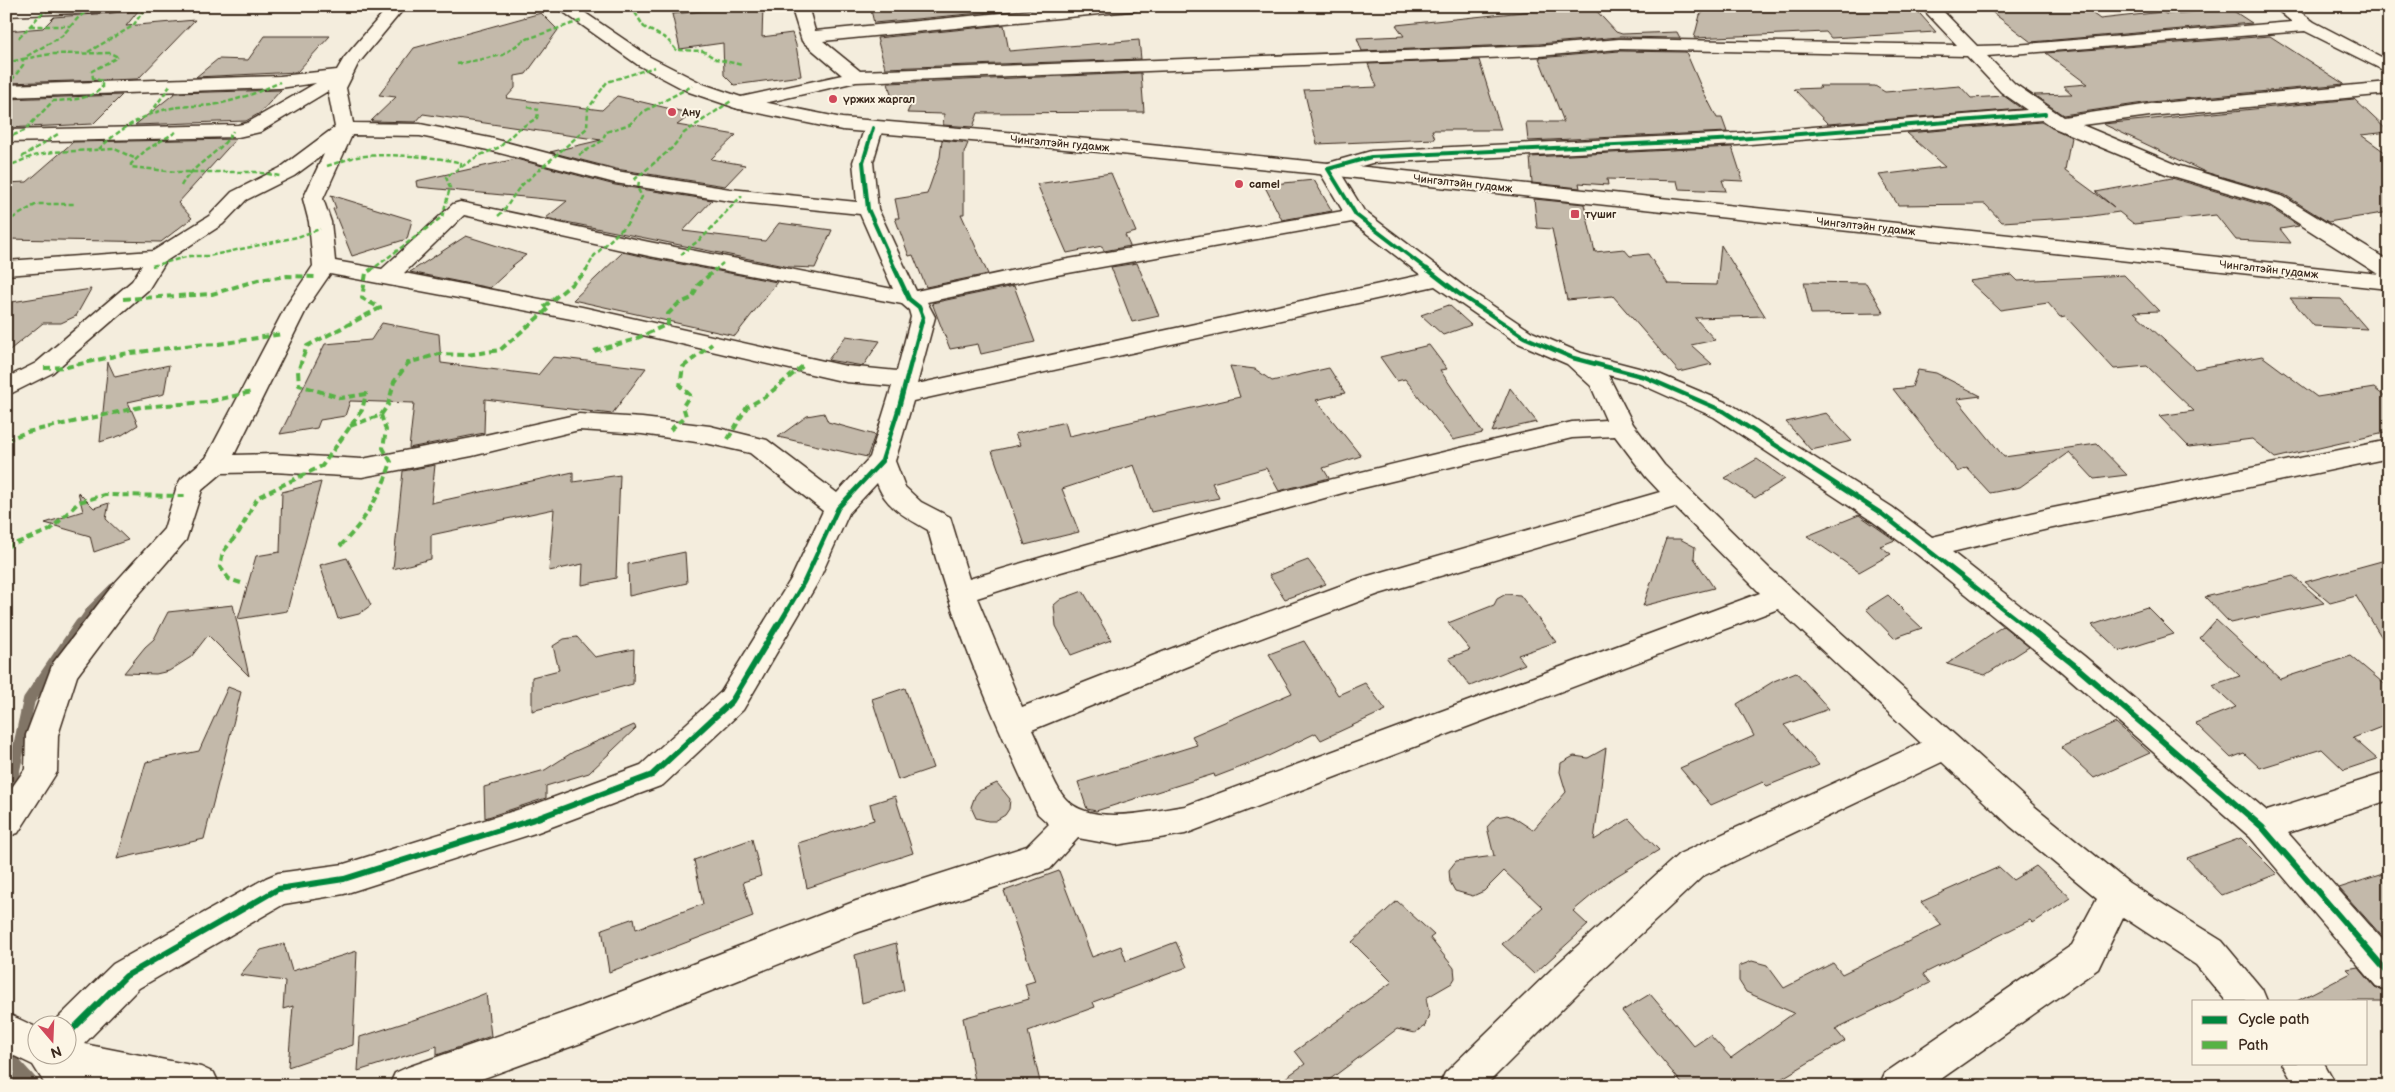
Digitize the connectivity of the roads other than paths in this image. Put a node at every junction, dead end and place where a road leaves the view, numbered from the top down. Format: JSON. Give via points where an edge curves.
{"nodes":[{"id":1,"x":126,"y":6,"type":"edge"},
{"id":2,"x":398,"y":6,"type":"edge"},
{"id":3,"x":564,"y":6,"type":"edge"},
{"id":4,"x":799,"y":6,"type":"edge"},
{"id":5,"x":1130,"y":6,"type":"edge"},
{"id":6,"x":1928,"y":6,"type":"edge"},
{"id":7,"x":2281,"y":6,"type":"edge"},
{"id":8,"x":6,"y":11,"type":"edge"},
{"id":9,"x":2308,"y":26,"type":"junction"},
{"id":10,"x":808,"y":37,"type":"junction"},
{"id":11,"x":1970,"y":51,"type":"junction"},
{"id":12,"x":2389,"y":68,"type":"edge"},
{"id":13,"x":344,"y":74,"type":"junction"},
{"id":14,"x":856,"y":77,"type":"junction"},
{"id":15,"x":2389,"y":88,"type":"edge"},
{"id":16,"x":6,"y":91,"type":"edge"},
{"id":17,"x":739,"y":103,"type":"junction"},
{"id":18,"x":2052,"y":119,"type":"junction"},
{"id":19,"x":873,"y":128,"type":"junction"},
{"id":20,"x":345,"y":129,"type":"junction"},
{"id":21,"x":6,"y":136,"type":"edge"},
{"id":22,"x":1328,"y":169,"type":"junction"},
{"id":23,"x":868,"y":209,"type":"junction"},
{"id":24,"x":1356,"y":215,"type":"junction"},
{"id":25,"x":158,"y":257,"type":"junction"},
{"id":26,"x":324,"y":266,"type":"junction"},
{"id":27,"x":6,"y":268,"type":"edge"},
{"id":28,"x":2389,"y":271,"type":"edge"},
{"id":29,"x":387,"y":276,"type":"junction"},
{"id":30,"x":1440,"y":278,"type":"junction"},
{"id":31,"x":2389,"y":282,"type":"edge"},
{"id":32,"x":909,"y":299,"type":"junction"},
{"id":33,"x":1573,"y":358,"type":"junction"},
{"id":34,"x":6,"y":388,"type":"edge"},
{"id":35,"x":905,"y":388,"type":"junction"},
{"id":36,"x":1622,"y":428,"type":"junction"},
{"id":37,"x":2389,"y":449,"type":"edge"},
{"id":38,"x":882,"y":461,"type":"junction"},
{"id":39,"x":216,"y":464,"type":"junction"},
{"id":40,"x":1680,"y":496,"type":"junction"},
{"id":41,"x":838,"y":508,"type":"junction"},
{"id":42,"x":1928,"y":548,"type":"junction"},
{"id":43,"x":960,"y":592,"type":"junction"},
{"id":44,"x":1782,"y":596,"type":"junction"},
{"id":45,"x":1014,"y":724,"type":"junction"},
{"id":46,"x":1945,"y":746,"type":"junction"},
{"id":47,"x":2389,"y":786,"type":"edge"},
{"id":48,"x":6,"y":823,"type":"edge"},
{"id":49,"x":1071,"y":823,"type":"junction"},
{"id":50,"x":2262,"y":828,"type":"junction"},
{"id":51,"x":2117,"y":894,"type":"junction"},
{"id":52,"x":2389,"y":974,"type":"edge"},
{"id":53,"x":2248,"y":1000,"type":"edge"},
{"id":54,"x":78,"y":1024,"type":"edge"},
{"id":55,"x":6,"y":1031,"type":"edge"},
{"id":56,"x":28,"y":1043,"type":"edge"},
{"id":57,"x":78,"y":1061,"type":"edge"},
{"id":58,"x":53,"y":1064,"type":"edge"},
{"id":59,"x":2302,"y":1064,"type":"edge"},
{"id":60,"x":69,"y":1086,"type":"edge"},
{"id":61,"x":201,"y":1086,"type":"edge"},
{"id":62,"x":408,"y":1086,"type":"edge"},
{"id":63,"x":1458,"y":1086,"type":"edge"},
{"id":64,"x":1898,"y":1086,"type":"edge"},
{"id":65,"x":2318,"y":1086,"type":"edge"}],
"edges":[{"from":1,"to":8,"type":"street"},
{"from":2,"to":13,"type":"street","via":[[350,62]]},
{"from":3,"to":17,"type":"street","name":"Чингэлтэйн гудамж","via":[[608,39],[654,67],[696,88]]},
{"from":4,"to":10,"type":"street"},
{"from":5,"to":10,"type":"street"},
{"from":6,"to":11,"type":"street"},
{"from":7,"to":9,"type":"street"},
{"from":9,"to":11,"type":"street"},
{"from":9,"to":12,"type":"street"},
{"from":10,"to":14,"type":"street"},
{"from":11,"to":14,"type":"street","via":[[1619,44],[1539,51]]},
{"from":11,"to":18,"type":"street","via":[[2008,88]]},
{"from":13,"to":16,"type":"street","via":[[280,82]]},
{"from":13,"to":20,"type":"street","via":[[337,88]]},
{"from":13,"to":21,"type":"street","via":[[253,128],[238,131]]},
{"from":14,"to":17,"type":"street"},
{"from":15,"to":18,"type":"street"},
{"from":17,"to":19,"type":"street","name":"Чингэлтэйн гудамж","via":[[805,118]]},
{"from":18,"to":22,"type":"street","via":[[1371,157]]},
{"from":18,"to":28,"type":"street","via":[[2173,170],[2277,201]]},
{"from":19,"to":22,"type":"street","name":"Чингэлтэйн гудамж"},
{"from":19,"to":23,"type":"street","via":[[864,162]]},
{"from":20,"to":23,"type":"street","via":[[420,130],[490,144],[615,177],[730,195]]},
{"from":20,"to":25,"type":"street","via":[[287,172],[239,196],[216,220]]},
{"from":20,"to":26,"type":"street","via":[[313,199],[320,222]]},
{"from":22,"to":24,"type":"street"},
{"from":22,"to":31,"type":"street","name":"Чингэлтэйн гудамж"},
{"from":23,"to":32,"type":"street"},
{"from":24,"to":30,"type":"street"},
{"from":24,"to":32,"type":"street","via":[[1057,268]]},
{"from":25,"to":27,"type":"street"},
{"from":25,"to":34,"type":"street","via":[[140,286],[44,368]]},
{"from":26,"to":29,"type":"street"},
{"from":26,"to":39,"type":"street","via":[[297,306]]},
{"from":29,"to":32,"type":"street","via":[[460,208],[649,249]]},
{"from":29,"to":35,"type":"street","via":[[582,314]]},
{"from":30,"to":33,"type":"street","via":[[1524,337]]},
{"from":30,"to":35,"type":"street"},
{"from":32,"to":35,"type":"street","via":[[919,307],[924,317]]},
{"from":33,"to":36,"type":"street","via":[[1601,382]]},
{"from":33,"to":42,"type":"street","via":[[1645,377],[1723,411]]},
{"from":35,"to":38,"type":"street"},
{"from":36,"to":40,"type":"street","via":[[1655,471]]},
{"from":36,"to":43,"type":"street","via":[[1572,430],[1346,483]]},
{"from":37,"to":42,"type":"street","via":[[2048,519]]},
{"from":38,"to":41,"type":"street"},
{"from":38,"to":43,"type":"street","via":[[893,492],[912,509],[940,524]]},
{"from":39,"to":41,"type":"street","via":[[273,463],[362,468],[579,422],[642,426],[710,435],[758,446]]},
{"from":39,"to":48,"type":"street","via":[[190,486],[176,533],[123,593],[64,671],[42,735],[41,772]]},
{"from":40,"to":44,"type":"street"},
{"from":40,"to":45,"type":"street","via":[[1371,586],[1211,645]]},
{"from":41,"to":54,"type":"street","via":[[804,582],[732,701],[652,774],[538,818],[344,879],[278,889],[126,976]]},
{"from":42,"to":50,"type":"street","via":[[2073,664]]},
{"from":43,"to":45,"type":"street"},
{"from":44,"to":46,"type":"street"},
{"from":44,"to":49,"type":"street","via":[[1185,820],[1116,830]]},
{"from":45,"to":49,"type":"street","via":[[1050,804]]},
{"from":46,"to":51,"type":"street","via":[[2022,816]]},
{"from":46,"to":63,"type":"street","via":[[1691,866],[1568,978]]},
{"from":47,"to":50,"type":"street"},
{"from":49,"to":62,"type":"street","via":[[1038,858],[856,917],[581,1025]]},
{"from":50,"to":52,"type":"street"},
{"from":51,"to":53,"type":"street","via":[[2209,953]]},
{"from":51,"to":64,"type":"street","via":[[2085,957]]},
{"from":55,"to":56,"type":"street"},
{"from":57,"to":61,"type":"street"},
{"from":58,"to":60,"type":"street"},
{"from":59,"to":65,"type":"street"}]}
